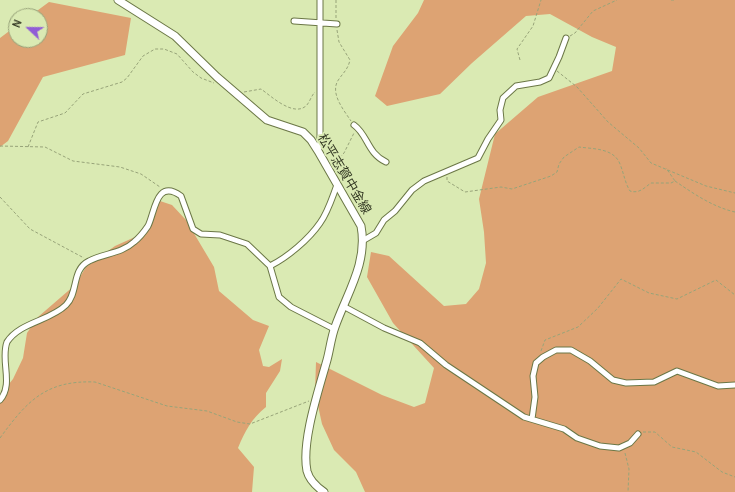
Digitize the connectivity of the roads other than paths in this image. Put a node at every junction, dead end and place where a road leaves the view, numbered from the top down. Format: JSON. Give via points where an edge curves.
{"nodes":[{"id":1,"x":118,"y":0,"type":"edge"},
{"id":2,"x":320,"y":0,"type":"edge"},
{"id":3,"x":294,"y":21,"type":"dead end"},
{"id":4,"x":319,"y":23,"type":"junction"},
{"id":5,"x":337,"y":24,"type":"road end"},
{"id":6,"x":566,"y":38,"type":"road end"},
{"id":7,"x":354,"y":125,"type":"road end"},
{"id":8,"x":318,"y":151,"type":"junction"},
{"id":9,"x":386,"y":162,"type":"dead end"},
{"id":10,"x":337,"y":186,"type":"junction"},
{"id":11,"x":364,"y":240,"type":"junction"},
{"id":12,"x":270,"y":266,"type":"junction"},
{"id":13,"x":343,"y":306,"type":"junction"},
{"id":14,"x":334,"y":329,"type":"junction"},
{"id":15,"x":2,"y":350,"type":"edge"},
{"id":16,"x":735,"y":385,"type":"edge"},
{"id":17,"x":0,"y":400,"type":"edge"},
{"id":18,"x":532,"y":419,"type":"junction"},
{"id":19,"x":638,"y":434,"type":"road end"},
{"id":20,"x":324,"y":492,"type":"edge"}],
"edges":[{"from":1,"to":8,"type":"main road","name":"松平志賀中金線","via":[[175,36],[267,120],[303,132]]},
{"from":2,"to":4,"type":"street"},
{"from":3,"to":4,"type":"street"},
{"from":4,"to":5,"type":"street"},
{"from":4,"to":8,"type":"street"},
{"from":6,"to":11,"type":"street","via":[[549,78],[516,86],[503,98],[501,120],[478,158],[424,181],[384,220],[376,233]]},
{"from":7,"to":9,"type":"street","via":[[360,129],[370,149]]},
{"from":8,"to":10,"type":"main road","name":"松平志賀中金線"},
{"from":10,"to":11,"type":"main road","name":"松平志賀中金線","via":[[361,226]]},
{"from":10,"to":12,"type":"street","via":[[321,222],[285,257]]},
{"from":11,"to":13,"type":"main road","name":"松平志賀中金線","via":[[362,256]]},
{"from":12,"to":14,"type":"street","via":[[279,297],[291,307]]},
{"from":12,"to":15,"type":"street","via":[[247,244],[220,235],[201,234],[193,229],[181,196],[171,190],[166,191],[155,203],[148,226],[131,245],[89,261],[76,276],[72,296],[67,305],[20,331],[8,340]]},
{"from":13,"to":14,"type":"main road","name":"松平志賀中金線"},
{"from":13,"to":18,"type":"street","via":[[384,328],[420,343],[446,365],[524,417]]},
{"from":14,"to":20,"type":"main road","name":"松平志賀中金線","via":[[306,459],[308,473]]},
{"from":15,"to":17,"type":"street","via":[[5,387],[4,396]]},
{"from":16,"to":18,"type":"street","via":[[718,386],[677,371],[654,382],[626,383],[613,380],[571,350],[556,350],[543,356],[536,363],[533,376],[535,397]]},
{"from":18,"to":19,"type":"street","via":[[564,429],[577,438],[600,446],[619,448]]}]}
